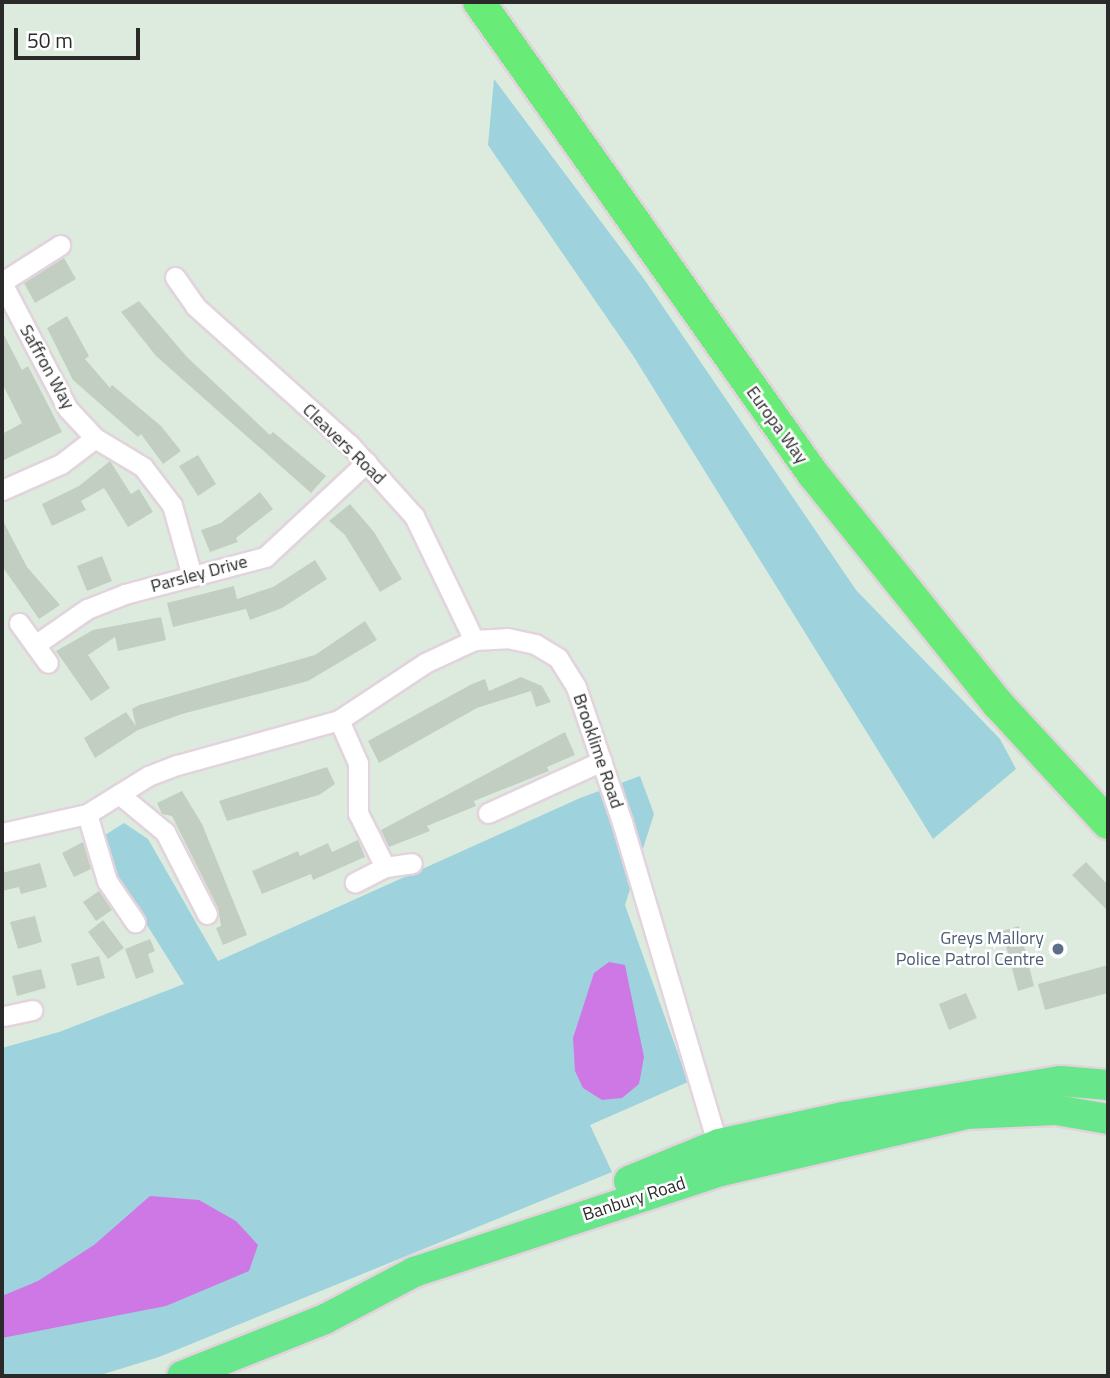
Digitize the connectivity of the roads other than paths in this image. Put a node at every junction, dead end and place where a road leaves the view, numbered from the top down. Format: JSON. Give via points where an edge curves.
{"nodes":[{"id":1,"x":479,"y":2,"type":"edge"},
{"id":2,"x":60,"y":245,"type":"dead end"},
{"id":3,"x":175,"y":277,"type":"dead end"},
{"id":4,"x":2,"y":282,"type":"edge"},
{"id":5,"x":94,"y":438,"type":"junction"},
{"id":6,"x":367,"y":462,"type":"junction"},
{"id":7,"x":2,"y":490,"type":"edge"},
{"id":8,"x":192,"y":576,"type":"junction"},
{"id":9,"x":19,"y":623,"type":"dead end"},
{"id":10,"x":474,"y":640,"type":"junction"},
{"id":11,"x":35,"y":645,"type":"junction"},
{"id":12,"x":48,"y":663,"type":"dead end"},
{"id":13,"x":339,"y":720,"type":"junction"},
{"id":14,"x":602,"y":761,"type":"junction"},
{"id":15,"x":119,"y":794,"type":"junction"},
{"id":16,"x":488,"y":813,"type":"dead end"},
{"id":17,"x":87,"y":814,"type":"junction"},
{"id":18,"x":1108,"y":823,"type":"edge"},
{"id":19,"x":2,"y":833,"type":"edge"},
{"id":20,"x":412,"y":863,"type":"dead end"},
{"id":21,"x":385,"y":867,"type":"junction"},
{"id":22,"x":355,"y":881,"type":"dead end"},
{"id":23,"x":207,"y":914,"type":"dead end"},
{"id":24,"x":135,"y":922,"type":"dead end"},
{"id":25,"x":32,"y":1010,"type":"dead end"},
{"id":26,"x":3,"y":1013,"type":"edge"},
{"id":27,"x":1108,"y":1085,"type":"edge"},
{"id":28,"x":1108,"y":1119,"type":"edge"},
{"id":29,"x":721,"y":1157,"type":"junction"},
{"id":30,"x":182,"y":1376,"type":"edge"}],
"edges":[{"from":1,"to":18,"type":"highway","name":"Europa Way","via":[[813,474],[998,704]]},
{"from":2,"to":4,"type":"street","name":"Saffron Way"},
{"from":3,"to":6,"type":"street","name":"Cleavers Road","via":[[205,316]]},
{"from":4,"to":5,"type":"street","name":"Saffron Way","via":[[68,409]]},
{"from":5,"to":7,"type":"street","via":[[61,464]]},
{"from":5,"to":8,"type":"street","name":"Saffron Way","via":[[143,467],[172,505]]},
{"from":6,"to":8,"type":"street","name":"Parsley Drive","via":[[265,557]]},
{"from":6,"to":10,"type":"street","name":"Cleavers Road","via":[[414,516]]},
{"from":8,"to":11,"type":"street","name":"Parsley Drive","via":[[87,609]]},
{"from":9,"to":11,"type":"street"},
{"from":10,"to":13,"type":"street","name":"Brooklime Road","via":[[425,663]]},
{"from":10,"to":14,"type":"street","name":"Brooklime Road","via":[[507,638],[535,644],[558,658],[576,687]]},
{"from":11,"to":12,"type":"street"},
{"from":13,"to":15,"type":"street","name":"Brooklime Road","via":[[177,765]]},
{"from":13,"to":21,"type":"street","via":[[358,763],[358,813]]},
{"from":14,"to":16,"type":"street"},
{"from":14,"to":29,"type":"street","name":"Brooklime Road"},
{"from":15,"to":17,"type":"street","name":"Brooklime Road"},
{"from":15,"to":23,"type":"street","via":[[165,832]]},
{"from":17,"to":19,"type":"street","name":"Brooklime Road","via":[[58,814]]},
{"from":17,"to":24,"type":"street","via":[[107,881]]},
{"from":20,"to":21,"type":"street"},
{"from":21,"to":22,"type":"street"},
{"from":25,"to":26,"type":"street"},
{"from":27,"to":29,"type":"main road","via":[[1061,1081],[964,1096]]},
{"from":28,"to":29,"type":"main road","name":"Banbury Road","via":[[1056,1110],[966,1114]]},
{"from":29,"to":30,"type":"main road","name":"Banbury Road","via":[[414,1272],[325,1319]]}]}
